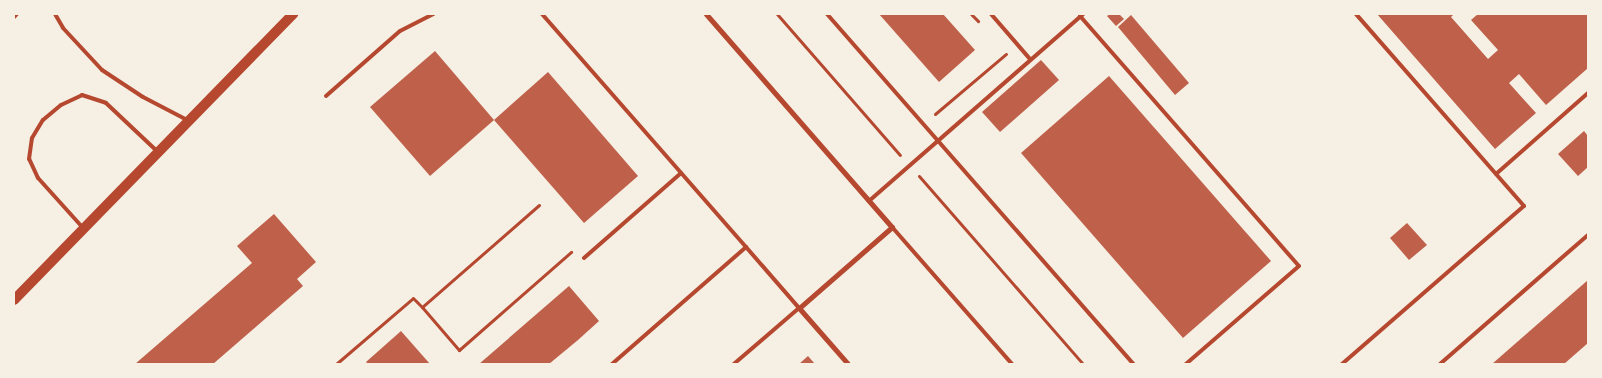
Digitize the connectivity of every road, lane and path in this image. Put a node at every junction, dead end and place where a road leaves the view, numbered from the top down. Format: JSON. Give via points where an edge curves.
{"nodes":[{"id":1,"x":17,"y":14,"type":"edge"},
{"id":2,"x":55,"y":14,"type":"edge"},
{"id":3,"x":293,"y":14,"type":"edge"},
{"id":4,"x":434,"y":14,"type":"edge"},
{"id":5,"x":542,"y":14,"type":"edge"},
{"id":6,"x":706,"y":14,"type":"edge"},
{"id":7,"x":777,"y":14,"type":"edge"},
{"id":8,"x":827,"y":14,"type":"edge"},
{"id":9,"x":971,"y":14,"type":"edge"},
{"id":10,"x":991,"y":14,"type":"edge"},
{"id":11,"x":1356,"y":14,"type":"edge"},
{"id":12,"x":1082,"y":15,"type":"edge"},
{"id":13,"x":14,"y":17,"type":"edge"},
{"id":14,"x":983,"y":27,"type":"dead end"},
{"id":15,"x":1001,"y":48,"type":"dead end"},
{"id":16,"x":1030,"y":59,"type":"junction"},
{"id":17,"x":1588,"y":93,"type":"edge"},
{"id":18,"x":326,"y":96,"type":"dead end"},
{"id":19,"x":931,"y":108,"type":"dead end"},
{"id":20,"x":191,"y":122,"type":"junction"},
{"id":21,"x":938,"y":140,"type":"junction"},
{"id":22,"x":160,"y":154,"type":"junction"},
{"id":23,"x":910,"y":165,"type":"junction"},
{"id":24,"x":681,"y":173,"type":"junction"},
{"id":25,"x":1496,"y":174,"type":"junction"},
{"id":26,"x":869,"y":200,"type":"junction"},
{"id":27,"x":538,"y":205,"type":"dead end"},
{"id":28,"x":892,"y":227,"type":"junction"},
{"id":29,"x":85,"y":230,"type":"junction"},
{"id":30,"x":1588,"y":235,"type":"edge"},
{"id":31,"x":575,"y":248,"type":"dead end"},
{"id":32,"x":746,"y":248,"type":"junction"},
{"id":33,"x":584,"y":258,"type":"dead end"},
{"id":34,"x":14,"y":300,"type":"edge"},
{"id":35,"x":422,"y":307,"type":"junction"},
{"id":36,"x":799,"y":308,"type":"junction"},
{"id":37,"x":336,"y":364,"type":"edge"},
{"id":38,"x":612,"y":364,"type":"edge"},
{"id":39,"x":734,"y":364,"type":"edge"},
{"id":40,"x":848,"y":364,"type":"edge"},
{"id":41,"x":1012,"y":364,"type":"edge"},
{"id":42,"x":1083,"y":364,"type":"edge"},
{"id":43,"x":1133,"y":364,"type":"edge"},
{"id":44,"x":1186,"y":364,"type":"edge"},
{"id":45,"x":1342,"y":364,"type":"edge"},
{"id":46,"x":1440,"y":364,"type":"edge"}],
"edges":[{"from":1,"to":13,"type":"lane"},
{"from":2,"to":20,"type":"lane","via":[[63,28],[102,70],[143,97]]},
{"from":3,"to":20,"type":"main road"},
{"from":4,"to":18,"type":"lane","via":[[400,32]]},
{"from":5,"to":24,"type":"lane"},
{"from":6,"to":26,"type":"street"},
{"from":7,"to":23,"type":"path"},
{"from":8,"to":21,"type":"lane"},
{"from":9,"to":14,"type":"path"},
{"from":10,"to":16,"type":"lane"},
{"from":11,"to":25,"type":"lane"},
{"from":12,"to":16,"type":"lane"},
{"from":12,"to":44,"type":"lane","via":[[1299,266]]},
{"from":15,"to":19,"type":"path","via":[[1007,54],[937,116]]},
{"from":16,"to":21,"type":"lane"},
{"from":17,"to":25,"type":"lane"},
{"from":20,"to":22,"type":"main road"},
{"from":21,"to":23,"type":"lane"},
{"from":21,"to":43,"type":"lane"},
{"from":22,"to":29,"type":"main road"},
{"from":22,"to":29,"type":"lane","via":[[106,103],[82,95],[61,105],[43,120],[32,138],[29,159],[38,178]]},
{"from":23,"to":26,"type":"lane"},
{"from":23,"to":42,"type":"path"},
{"from":24,"to":32,"type":"lane"},
{"from":24,"to":33,"type":"lane"},
{"from":25,"to":45,"type":"lane","via":[[1524,206]]},
{"from":26,"to":28,"type":"street"},
{"from":27,"to":35,"type":"path"},
{"from":28,"to":36,"type":"street"},
{"from":28,"to":41,"type":"lane"},
{"from":29,"to":34,"type":"main road"},
{"from":30,"to":46,"type":"lane"},
{"from":31,"to":35,"type":"path","via":[[459,350]]},
{"from":32,"to":36,"type":"lane"},
{"from":32,"to":38,"type":"lane"},
{"from":35,"to":37,"type":"path","via":[[413,298]]},
{"from":36,"to":39,"type":"lane"},
{"from":36,"to":40,"type":"street"}]}
